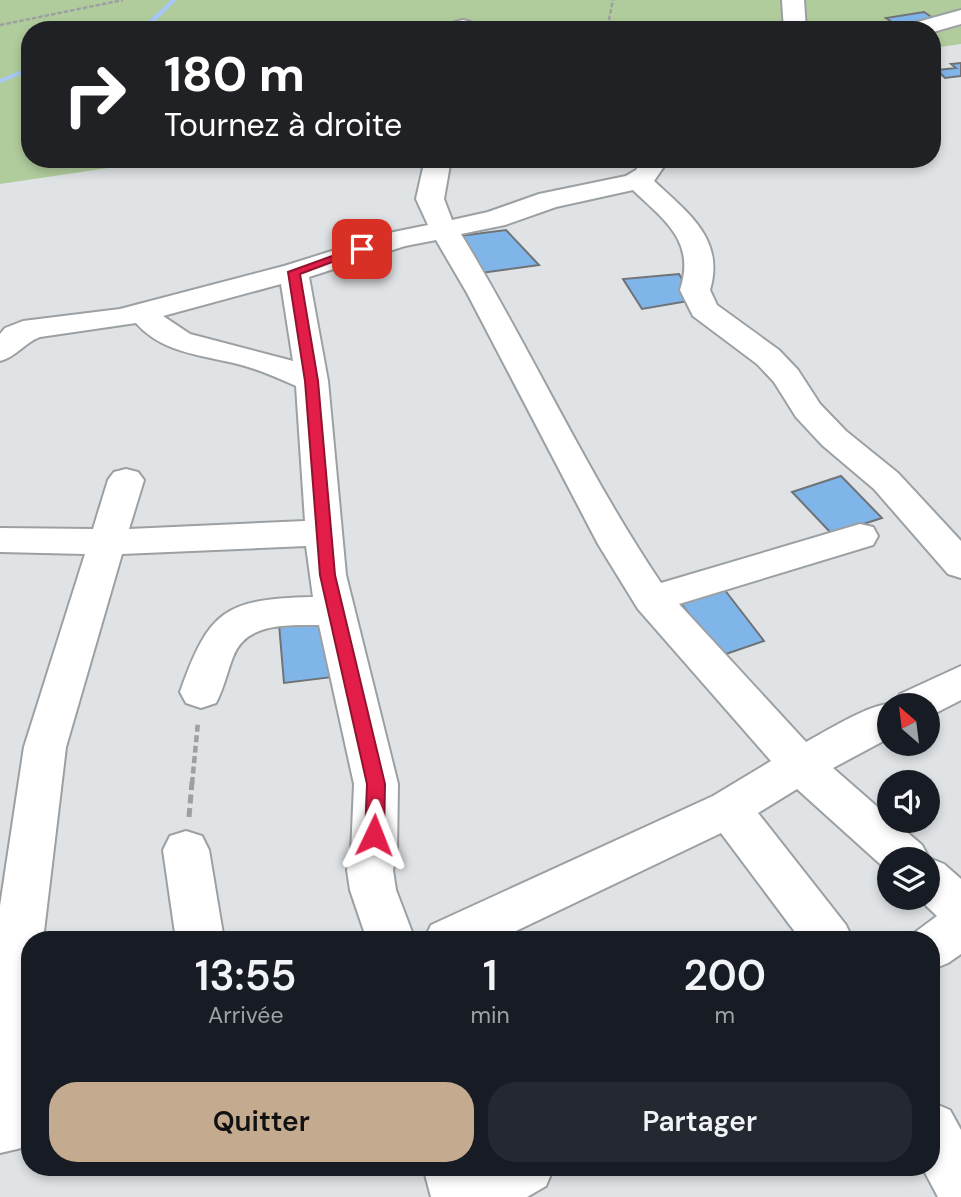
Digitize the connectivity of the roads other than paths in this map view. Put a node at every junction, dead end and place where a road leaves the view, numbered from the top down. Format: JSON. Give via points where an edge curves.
{"nodes":[{"id":1,"x":793,"y":0,"type":"edge"},
{"id":2,"x":961,"y":17,"type":"edge"},
{"id":3,"x":795,"y":21,"type":"edge"},
{"id":4,"x":941,"y":23,"type":"edge"},
{"id":5,"x":436,"y":168,"type":"edge"},
{"id":6,"x":642,"y":168,"type":"edge"},
{"id":7,"x":653,"y":168,"type":"edge"},
{"id":8,"x":446,"y":229,"type":"junction"},
{"id":9,"x":294,"y":272,"type":"junction"},
{"id":10,"x":141,"y":311,"type":"junction"},
{"id":11,"x":0,"y":352,"type":"edge"},
{"id":12,"x":312,"y":381,"type":"junction"},
{"id":13,"x":127,"y":480,"type":"dead end"},
{"id":14,"x":324,"y":533,"type":"junction"},
{"id":15,"x":860,"y":536,"type":"dead end"},
{"id":16,"x":0,"y":540,"type":"edge"},
{"id":17,"x":107,"y":542,"type":"junction"},
{"id":18,"x":961,"y":565,"type":"edge"},
{"id":19,"x":652,"y":599,"type":"junction"},
{"id":20,"x":334,"y":610,"type":"junction"},
{"id":21,"x":961,"y":681,"type":"edge"},
{"id":22,"x":201,"y":692,"type":"road end"},
{"id":23,"x":938,"y":693,"type":"edge"},
{"id":24,"x":877,"y":725,"type":"edge"},
{"id":25,"x":800,"y":765,"type":"junction"},
{"id":26,"x":729,"y":809,"type":"junction"},
{"id":27,"x":892,"y":847,"type":"edge"},
{"id":28,"x":186,"y":850,"type":"road end"},
{"id":29,"x":940,"y":889,"type":"edge"},
{"id":30,"x":961,"y":908,"type":"edge"},
{"id":31,"x":961,"y":926,"type":"edge"},
{"id":32,"x":199,"y":931,"type":"edge"},
{"id":33,"x":388,"y":931,"type":"edge"},
{"id":34,"x":467,"y":931,"type":"edge"},
{"id":35,"x":822,"y":931,"type":"edge"},
{"id":36,"x":940,"y":941,"type":"edge"},
{"id":37,"x":0,"y":1083,"type":"edge"},
{"id":38,"x":21,"y":1122,"type":"edge"},
{"id":39,"x":0,"y":1127,"type":"edge"},
{"id":40,"x":940,"y":1146,"type":"edge"},
{"id":41,"x":453,"y":1176,"type":"edge"},
{"id":42,"x":510,"y":1176,"type":"edge"},
{"id":43,"x":961,"y":1185,"type":"edge"},
{"id":44,"x":459,"y":1197,"type":"edge"},
{"id":45,"x":470,"y":1197,"type":"edge"}],
"edges":[{"from":1,"to":3,"type":"street"},
{"from":2,"to":4,"type":"street"},
{"from":5,"to":8,"type":"street","via":[[430,200]]},
{"from":6,"to":8,"type":"street","via":[[495,219]]},
{"from":7,"to":18,"type":"street","via":[[701,257],[695,290],[704,310],[768,357],[808,410],[886,481]]},
{"from":8,"to":9,"type":"street","via":[[362,249]]},
{"from":8,"to":19,"type":"street","via":[[616,544]]},
{"from":9,"to":10,"type":"street"},
{"from":9,"to":12,"type":"street"},
{"from":10,"to":11,"type":"street","via":[[121,318],[34,328],[16,335]]},
{"from":10,"to":12,"type":"street","via":[[153,327],[170,338],[253,358]]},
{"from":12,"to":14,"type":"street"},
{"from":13,"to":17,"type":"street"},
{"from":14,"to":17,"type":"street"},
{"from":14,"to":20,"type":"street"},
{"from":15,"to":19,"type":"street"},
{"from":16,"to":17,"type":"street"},
{"from":17,"to":37,"type":"street","via":[[46,747]]},
{"from":19,"to":25,"type":"street"},
{"from":20,"to":22,"type":"street","via":[[258,616],[234,624],[221,639]]},
{"from":20,"to":33,"type":"street","via":[[376,784],[370,870]]},
{"from":21,"to":23,"type":"street"},
{"from":24,"to":25,"type":"street"},
{"from":25,"to":26,"type":"street"},
{"from":25,"to":27,"type":"street"},
{"from":26,"to":34,"type":"street"},
{"from":26,"to":35,"type":"street"},
{"from":28,"to":32,"type":"street"},
{"from":29,"to":30,"type":"street"},
{"from":31,"to":36,"type":"street"},
{"from":38,"to":39,"type":"street"},
{"from":40,"to":43,"type":"street"},
{"from":41,"to":44,"type":"street"},
{"from":42,"to":45,"type":"street"}]}
